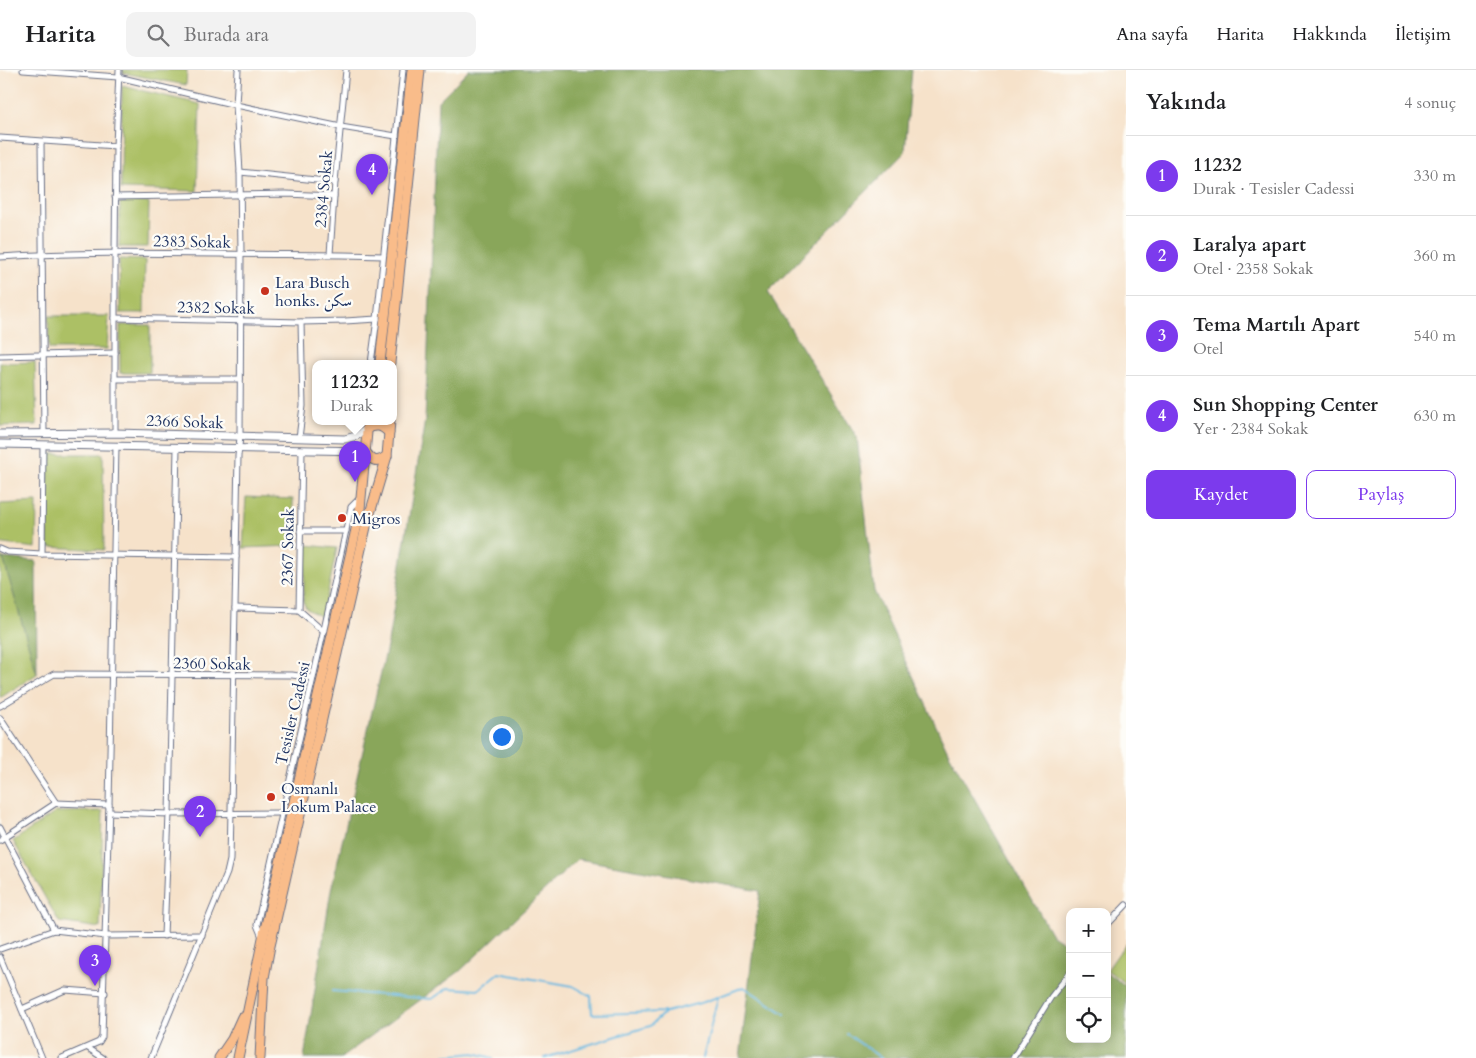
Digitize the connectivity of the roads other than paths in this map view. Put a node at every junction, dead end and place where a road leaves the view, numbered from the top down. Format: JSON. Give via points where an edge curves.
{"nodes":[{"id":1,"x":23,"y":70,"type":"edge"},
{"id":2,"x":119,"y":70,"type":"edge"},
{"id":3,"x":238,"y":70,"type":"edge"},
{"id":4,"x":346,"y":70,"type":"edge"},
{"id":5,"x":403,"y":70,"type":"edge"},
{"id":6,"x":412,"y":70,"type":"edge"},
{"id":7,"x":420,"y":70,"type":"edge"},
{"id":8,"x":118,"y":77,"type":"junction"},
{"id":9,"x":236,"y":105,"type":"junction"},
{"id":10,"x":341,"y":127,"type":"junction"},
{"id":11,"x":396,"y":136,"type":"junction"},
{"id":12,"x":0,"y":138,"type":"edge"},
{"id":13,"x":41,"y":142,"type":"junction"},
{"id":14,"x":116,"y":146,"type":"junction"},
{"id":15,"x":240,"y":172,"type":"junction"},
{"id":16,"x":335,"y":182,"type":"junction"},
{"id":17,"x":240,"y":194,"type":"junction"},
{"id":18,"x":334,"y":196,"type":"junction"},
{"id":19,"x":115,"y":197,"type":"junction"},
{"id":20,"x":115,"y":253,"type":"junction"},
{"id":21,"x":42,"y":254,"type":"junction"},
{"id":22,"x":241,"y":254,"type":"junction"},
{"id":23,"x":330,"y":254,"type":"junction"},
{"id":24,"x":383,"y":256,"type":"junction"},
{"id":25,"x":0,"y":257,"type":"edge"},
{"id":26,"x":115,"y":318,"type":"junction"},
{"id":27,"x":377,"y":319,"type":"junction"},
{"id":28,"x":241,"y":320,"type":"junction"},
{"id":29,"x":301,"y":322,"type":"junction"},
{"id":30,"x":115,"y":353,"type":"junction"},
{"id":31,"x":43,"y":355,"type":"junction"},
{"id":32,"x":0,"y":356,"type":"edge"},
{"id":33,"x":371,"y":360,"type":"edge"},
{"id":34,"x":380,"y":360,"type":"edge"},
{"id":35,"x":390,"y":360,"type":"edge"},
{"id":36,"x":115,"y":379,"type":"junction"},
{"id":37,"x":240,"y":379,"type":"junction"},
{"id":38,"x":368,"y":425,"type":"edge"},
{"id":39,"x":390,"y":425,"type":"edge"},
{"id":40,"x":44,"y":433,"type":"junction"},
{"id":41,"x":115,"y":433,"type":"junction"},
{"id":42,"x":389,"y":433,"type":"junction"},
{"id":43,"x":0,"y":434,"type":"edge"},
{"id":44,"x":240,"y":437,"type":"junction"},
{"id":45,"x":299,"y":438,"type":"junction"},
{"id":46,"x":0,"y":444,"type":"edge"},
{"id":47,"x":43,"y":445,"type":"junction"},
{"id":48,"x":116,"y":446,"type":"junction"},
{"id":49,"x":177,"y":448,"type":"junction"},
{"id":50,"x":238,"y":448,"type":"junction"},
{"id":51,"x":302,"y":450,"type":"junction"},
{"id":52,"x":364,"y":451,"type":"junction"},
{"id":53,"x":387,"y":456,"type":"junction"},
{"id":54,"x":362,"y":495,"type":"junction"},
{"id":55,"x":300,"y":531,"type":"junction"},
{"id":56,"x":346,"y":531,"type":"junction"},
{"id":57,"x":0,"y":549,"type":"edge"},
{"id":58,"x":42,"y":554,"type":"junction"},
{"id":59,"x":113,"y":556,"type":"junction"},
{"id":60,"x":174,"y":556,"type":"junction"},
{"id":61,"x":236,"y":557,"type":"junction"},
{"id":62,"x":235,"y":608,"type":"junction"},
{"id":63,"x":298,"y":610,"type":"junction"},
{"id":64,"x":324,"y":632,"type":"junction"},
{"id":65,"x":111,"y":673,"type":"junction"},
{"id":66,"x":172,"y":675,"type":"junction"},
{"id":67,"x":233,"y":676,"type":"junction"},
{"id":68,"x":313,"y":678,"type":"junction"},
{"id":69,"x":0,"y":706,"type":"edge"},
{"id":70,"x":0,"y":718,"type":"edge"},
{"id":71,"x":56,"y":803,"type":"junction"},
{"id":72,"x":109,"y":805,"type":"junction"},
{"id":73,"x":109,"y":812,"type":"junction"},
{"id":74,"x":282,"y":813,"type":"junction"},
{"id":75,"x":169,"y":814,"type":"junction"},
{"id":76,"x":230,"y":814,"type":"junction"},
{"id":77,"x":0,"y":827,"type":"edge"},
{"id":78,"x":6,"y":836,"type":"junction"},
{"id":79,"x":0,"y":840,"type":"edge"},
{"id":80,"x":1126,"y":906,"type":"edge"},
{"id":81,"x":1111,"y":921,"type":"edge"},
{"id":82,"x":54,"y":930,"type":"junction"},
{"id":83,"x":202,"y":935,"type":"junction"},
{"id":84,"x":106,"y":936,"type":"junction"},
{"id":85,"x":164,"y":936,"type":"junction"},
{"id":86,"x":263,"y":938,"type":"junction"},
{"id":87,"x":0,"y":950,"type":"edge"},
{"id":88,"x":0,"y":958,"type":"edge"},
{"id":89,"x":1066,"y":977,"type":"edge"},
{"id":90,"x":254,"y":979,"type":"junction"},
{"id":91,"x":105,"y":993,"type":"junction"},
{"id":92,"x":22,"y":1009,"type":"junction"},
{"id":93,"x":88,"y":1048,"type":"junction"},
{"id":94,"x":42,"y":1058,"type":"edge"},
{"id":95,"x":62,"y":1058,"type":"edge"},
{"id":96,"x":103,"y":1058,"type":"edge"},
{"id":97,"x":151,"y":1058,"type":"edge"},
{"id":98,"x":219,"y":1058,"type":"edge"},
{"id":99,"x":238,"y":1058,"type":"edge"},
{"id":100,"x":260,"y":1058,"type":"edge"},
{"id":101,"x":1013,"y":1058,"type":"edge"}],
"edges":[{"from":1,"to":8,"type":"street"},
{"from":2,"to":8,"type":"street"},
{"from":3,"to":9,"type":"street"},
{"from":4,"to":10,"type":"street","name":"2384 Sokak"},
{"from":5,"to":11,"type":"street"},
{"from":6,"to":34,"type":"main road"},
{"from":7,"to":35,"type":"main road"},
{"from":8,"to":9,"type":"street"},
{"from":8,"to":14,"type":"street"},
{"from":9,"to":10,"type":"street"},
{"from":9,"to":15,"type":"street"},
{"from":10,"to":11,"type":"street"},
{"from":10,"to":16,"type":"street","name":"2384 Sokak"},
{"from":11,"to":24,"type":"street"},
{"from":12,"to":13,"type":"street"},
{"from":13,"to":14,"type":"street"},
{"from":13,"to":21,"type":"street"},
{"from":14,"to":19,"type":"street"},
{"from":15,"to":16,"type":"street"},
{"from":15,"to":17,"type":"street"},
{"from":16,"to":18,"type":"street","name":"2384 Sokak"},
{"from":17,"to":18,"type":"street"},
{"from":17,"to":19,"type":"street"},
{"from":17,"to":22,"type":"street"},
{"from":18,"to":23,"type":"street","name":"2384 Sokak"},
{"from":19,"to":20,"type":"street"},
{"from":20,"to":21,"type":"street","name":"2383 Sokak"},
{"from":20,"to":22,"type":"street","name":"2383 Sokak"},
{"from":20,"to":26,"type":"street"},
{"from":21,"to":25,"type":"street","name":"2383 Sokak"},
{"from":21,"to":31,"type":"street"},
{"from":22,"to":23,"type":"street","name":"2383 Sokak"},
{"from":22,"to":28,"type":"street"},
{"from":23,"to":24,"type":"street","name":"2383 Sokak"},
{"from":24,"to":27,"type":"street"},
{"from":26,"to":28,"type":"street","name":"2382 Sokak"},
{"from":26,"to":30,"type":"street"},
{"from":27,"to":29,"type":"street","name":"2382 Sokak"},
{"from":27,"to":33,"type":"street"},
{"from":28,"to":29,"type":"street","name":"2382 Sokak"},
{"from":28,"to":37,"type":"street"},
{"from":29,"to":45,"type":"street","via":[[303,406]]},
{"from":30,"to":31,"type":"street"},
{"from":30,"to":36,"type":"street"},
{"from":31,"to":32,"type":"street"},
{"from":31,"to":40,"type":"street"},
{"from":36,"to":37,"type":"street"},
{"from":36,"to":41,"type":"street"},
{"from":37,"to":44,"type":"street"},
{"from":38,"to":42,"type":"main road","via":[[378,425]]},
{"from":38,"to":45,"type":"street","name":"2366 Sokak","via":[[356,436],[345,439]]},
{"from":38,"to":52,"type":"main road"},
{"from":39,"to":42,"type":"main road"},
{"from":40,"to":41,"type":"street","name":"2366 Sokak"},
{"from":40,"to":43,"type":"street","name":"2366 Sokak"},
{"from":41,"to":44,"type":"street","name":"2366 Sokak"},
{"from":42,"to":53,"type":"main road"},
{"from":44,"to":45,"type":"street","name":"2366 Sokak"},
{"from":44,"to":50,"type":"street"},
{"from":46,"to":47,"type":"street","name":"2366 Sokak"},
{"from":47,"to":48,"type":"street","name":"2366 Sokak"},
{"from":47,"to":58,"type":"street"},
{"from":48,"to":49,"type":"street","name":"2366 Sokak"},
{"from":48,"to":59,"type":"street"},
{"from":49,"to":50,"type":"street","name":"2366 Sokak"},
{"from":49,"to":60,"type":"street"},
{"from":50,"to":51,"type":"street","name":"2366 Sokak"},
{"from":50,"to":61,"type":"street"},
{"from":51,"to":52,"type":"street","name":"2366 Sokak"},
{"from":51,"to":55,"type":"street","name":"2367 Sokak"},
{"from":52,"to":53,"type":"main road","via":[[377,461]]},
{"from":52,"to":54,"type":"main road"},
{"from":53,"to":100,"type":"main road","via":[[366,527],[270,946],[264,978]]},
{"from":54,"to":56,"type":"street","name":"Tesisler Cadessi","via":[[352,507]]},
{"from":54,"to":86,"type":"main road"},
{"from":55,"to":56,"type":"street"},
{"from":55,"to":63,"type":"street","name":"2367 Sokak"},
{"from":56,"to":64,"type":"street","name":"Tesisler Cadessi"},
{"from":57,"to":58,"type":"street"},
{"from":58,"to":59,"type":"street"},
{"from":59,"to":60,"type":"street"},
{"from":59,"to":65,"type":"street"},
{"from":60,"to":61,"type":"street"},
{"from":60,"to":66,"type":"street"},
{"from":61,"to":62,"type":"street"},
{"from":62,"to":63,"type":"street"},
{"from":62,"to":67,"type":"street"},
{"from":63,"to":64,"type":"street","name":"2367 Sokak"},
{"from":64,"to":68,"type":"street","name":"Tesisler Cadessi"},
{"from":65,"to":66,"type":"street","name":"2360 Sokak"},
{"from":65,"to":69,"type":"street","name":"2360 Sokak","via":[[54,674]]},
{"from":65,"to":72,"type":"street"},
{"from":66,"to":67,"type":"street","name":"2360 Sokak"},
{"from":66,"to":75,"type":"street"},
{"from":67,"to":68,"type":"street","name":"2360 Sokak"},
{"from":67,"to":76,"type":"street"},
{"from":68,"to":74,"type":"street","name":"Tesisler Cadessi"},
{"from":70,"to":71,"type":"street"},
{"from":71,"to":72,"type":"street"},
{"from":71,"to":78,"type":"street"},
{"from":72,"to":73,"type":"street"},
{"from":73,"to":75,"type":"street"},
{"from":73,"to":84,"type":"street"},
{"from":74,"to":76,"type":"street"},
{"from":74,"to":86,"type":"street","name":"Tesisler Cadessi","via":[[257,925]]},
{"from":75,"to":76,"type":"street"},
{"from":75,"to":85,"type":"street"},
{"from":76,"to":83,"type":"street","via":[[227,873]]},
{"from":77,"to":78,"type":"street"},
{"from":78,"to":79,"type":"street"},
{"from":78,"to":82,"type":"street"},
{"from":80,"to":81,"type":"street"},
{"from":82,"to":84,"type":"street"},
{"from":82,"to":87,"type":"street"},
{"from":83,"to":85,"type":"street"},
{"from":83,"to":97,"type":"street"},
{"from":84,"to":85,"type":"street"},
{"from":84,"to":91,"type":"street"},
{"from":86,"to":90,"type":"main road"},
{"from":88,"to":92,"type":"street"},
{"from":89,"to":101,"type":"street"},
{"from":90,"to":98,"type":"main road","via":[[239,1025]]},
{"from":90,"to":99,"type":"main road"},
{"from":91,"to":92,"type":"street","via":[[65,990]]},
{"from":91,"to":93,"type":"street","via":[[102,1037]]},
{"from":92,"to":94,"type":"street"},
{"from":93,"to":95,"type":"street"},
{"from":93,"to":96,"type":"street"}]}
